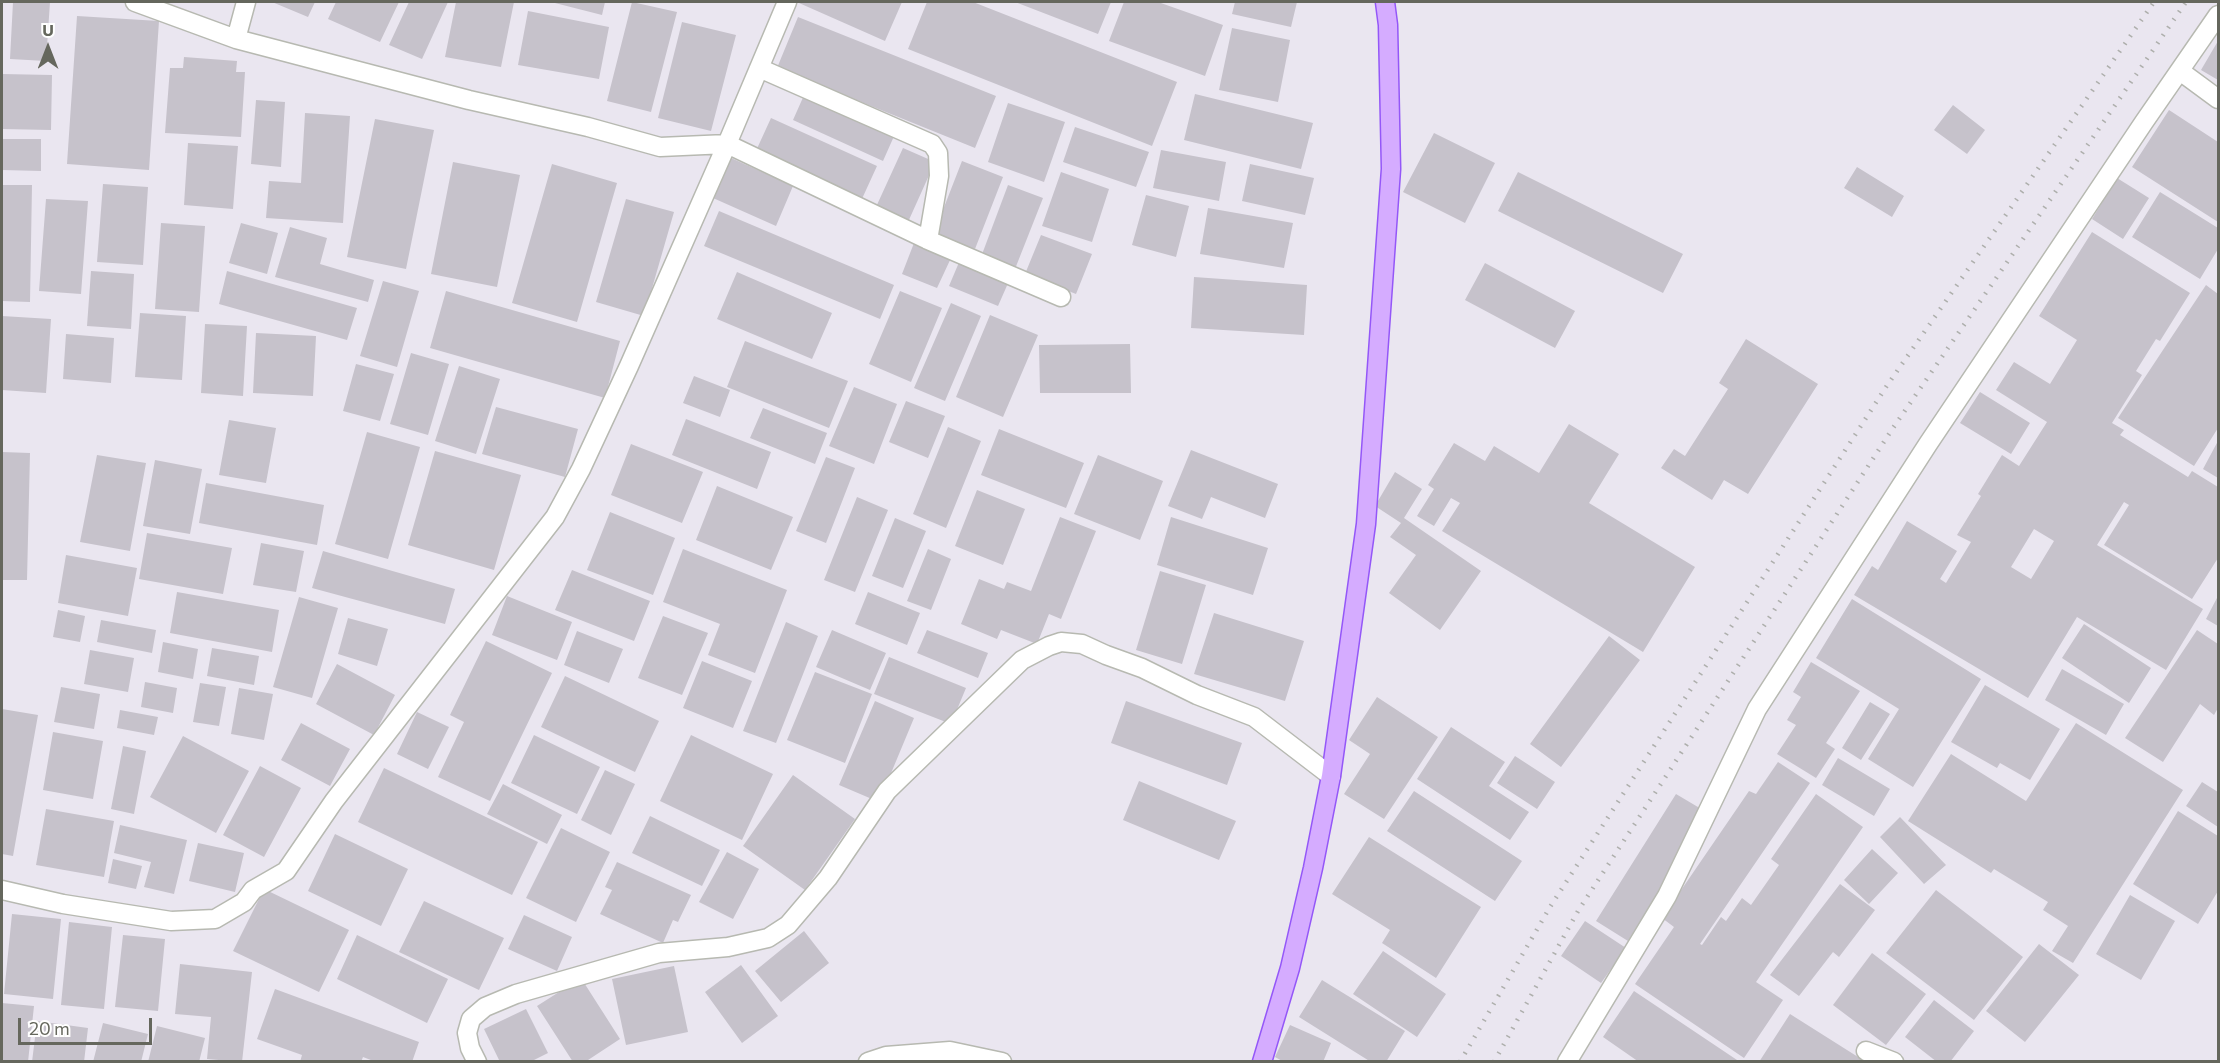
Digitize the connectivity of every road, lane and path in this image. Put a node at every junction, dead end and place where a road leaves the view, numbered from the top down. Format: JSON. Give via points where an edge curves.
{"nodes":[{"id":1,"x":135,"y":2,"type":"edge"},
{"id":2,"x":246,"y":2,"type":"edge"},
{"id":3,"x":787,"y":2,"type":"edge"},
{"id":4,"x":1385,"y":2,"type":"edge"},
{"id":5,"x":2218,"y":15,"type":"edge"},
{"id":6,"x":236,"y":39,"type":"junction"},
{"id":7,"x":759,"y":68,"type":"junction"},
{"id":8,"x":2180,"y":71,"type":"junction"},
{"id":9,"x":2218,"y":99,"type":"edge"},
{"id":10,"x":727,"y":144,"type":"junction"},
{"id":11,"x":928,"y":240,"type":"junction"},
{"id":12,"x":1061,"y":297,"type":"dead end"},
{"id":13,"x":1331,"y":776,"type":"junction"},
{"id":14,"x":2,"y":890,"type":"edge"},
{"id":15,"x":1866,"y":1051,"type":"dead end"},
{"id":16,"x":477,"y":1062,"type":"edge"},
{"id":17,"x":868,"y":1062,"type":"edge"},
{"id":18,"x":1002,"y":1062,"type":"edge"},
{"id":19,"x":1262,"y":1062,"type":"edge"},
{"id":20,"x":1567,"y":1062,"type":"edge"},
{"id":21,"x":1894,"y":1062,"type":"edge"}],
"edges":[{"from":1,"to":6,"type":"street"},
{"from":2,"to":6,"type":"street"},
{"from":3,"to":7,"type":"street"},
{"from":4,"to":13,"type":"main road","via":[[1391,169],[1366,524]]},
{"from":5,"to":8,"type":"street"},
{"from":6,"to":10,"type":"street","via":[[660,147]]},
{"from":7,"to":10,"type":"street"},
{"from":7,"to":11,"type":"street","via":[[932,144],[938,153],[939,176]]},
{"from":8,"to":9,"type":"street"},
{"from":8,"to":20,"type":"street","via":[[1928,444],[1757,709],[1667,896]]},
{"from":10,"to":11,"type":"street"},
{"from":10,"to":14,"type":"street","via":[[628,366],[555,517],[334,801],[286,871],[215,919],[171,921]]},
{"from":11,"to":12,"type":"street"},
{"from":13,"to":16,"type":"street","via":[[1254,717],[1082,644],[1061,642],[1049,646],[1022,660],[887,791],[828,878],[788,925],[768,938],[728,947],[659,953],[484,1007],[471,1019],[467,1033]]},
{"from":13,"to":19,"type":"main road","via":[[1290,968]]},
{"from":15,"to":21,"type":"street"},
{"from":17,"to":18,"type":"street","via":[[886,1056],[950,1051]]}]}
